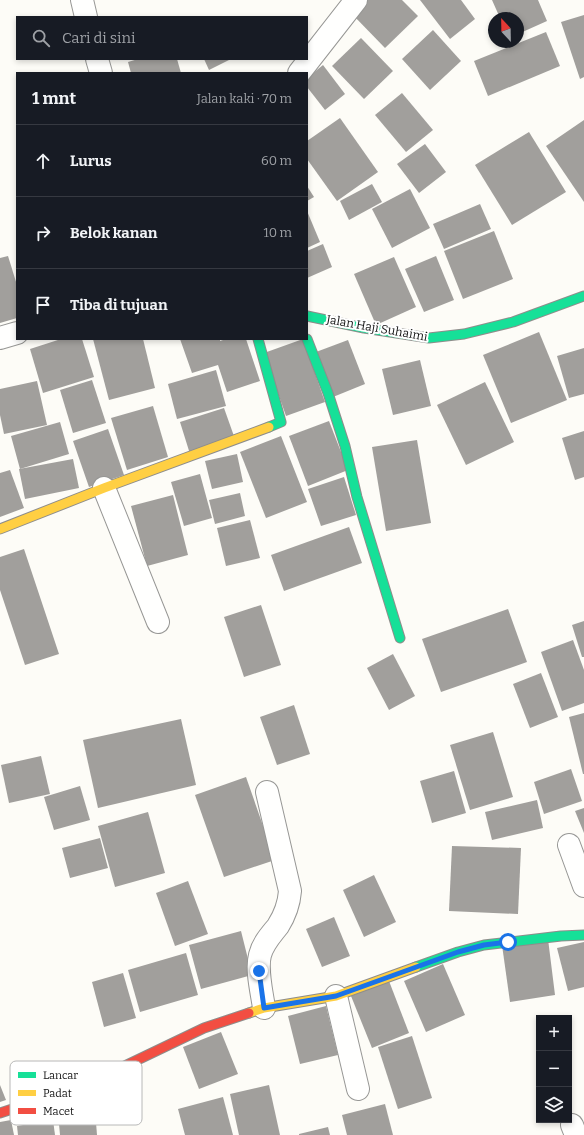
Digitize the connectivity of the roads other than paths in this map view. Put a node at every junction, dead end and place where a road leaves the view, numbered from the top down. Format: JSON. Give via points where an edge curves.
{"nodes":[{"id":1,"x":82,"y":0,"type":"edge"},
{"id":2,"x":356,"y":0,"type":"edge"},
{"id":3,"x":86,"y":16,"type":"edge"},
{"id":4,"x":97,"y":60,"type":"edge"},
{"id":5,"x":101,"y":72,"type":"edge"},
{"id":6,"x":300,"y":72,"type":"edge"},
{"id":7,"x":584,"y":296,"type":"edge"},
{"id":8,"x":308,"y":316,"type":"edge"},
{"id":9,"x":16,"y":334,"type":"edge"},
{"id":10,"x":0,"y":338,"type":"edge"},
{"id":11,"x":258,"y":340,"type":"edge"},
{"id":12,"x":308,"y":340,"type":"edge"},
{"id":13,"x":104,"y":488,"type":"junction"},
{"id":14,"x":0,"y":530,"type":"edge"},
{"id":15,"x":158,"y":622,"type":"dead end"},
{"id":16,"x":400,"y":638,"type":"dead end"},
{"id":17,"x":267,"y":792,"type":"dead end"},
{"id":18,"x":569,"y":844,"type":"dead end"},
{"id":19,"x":584,"y":886,"type":"edge"},
{"id":20,"x":584,"y":935,"type":"edge"},
{"id":21,"x":336,"y":996,"type":"junction"},
{"id":22,"x":264,"y":1008,"type":"junction"},
{"id":23,"x":135,"y":1061,"type":"edge"},
{"id":24,"x":358,"y":1089,"type":"dead end"},
{"id":25,"x":10,"y":1110,"type":"edge"},
{"id":26,"x":0,"y":1113,"type":"edge"}],
"edges":[{"from":1,"to":3,"type":"street"},
{"from":2,"to":6,"type":"street"},
{"from":4,"to":5,"type":"street"},
{"from":7,"to":8,"type":"street","name":"Jalan Haji Suhaimi","via":[[513,322],[435,338],[364,328]]},
{"from":9,"to":10,"type":"street"},
{"from":11,"to":13,"type":"street","via":[[281,422]]},
{"from":12,"to":16,"type":"street","via":[[346,446],[357,497]]},
{"from":13,"to":14,"type":"street"},
{"from":13,"to":15,"type":"street"},
{"from":17,"to":22,"type":"street","via":[[290,891],[285,915],[264,944],[259,956]]},
{"from":18,"to":19,"type":"street"},
{"from":20,"to":21,"type":"street","via":[[484,945]]},
{"from":21,"to":22,"type":"street"},
{"from":21,"to":24,"type":"street"},
{"from":22,"to":23,"type":"street","via":[[204,1028]]},
{"from":25,"to":26,"type":"street"}]}
